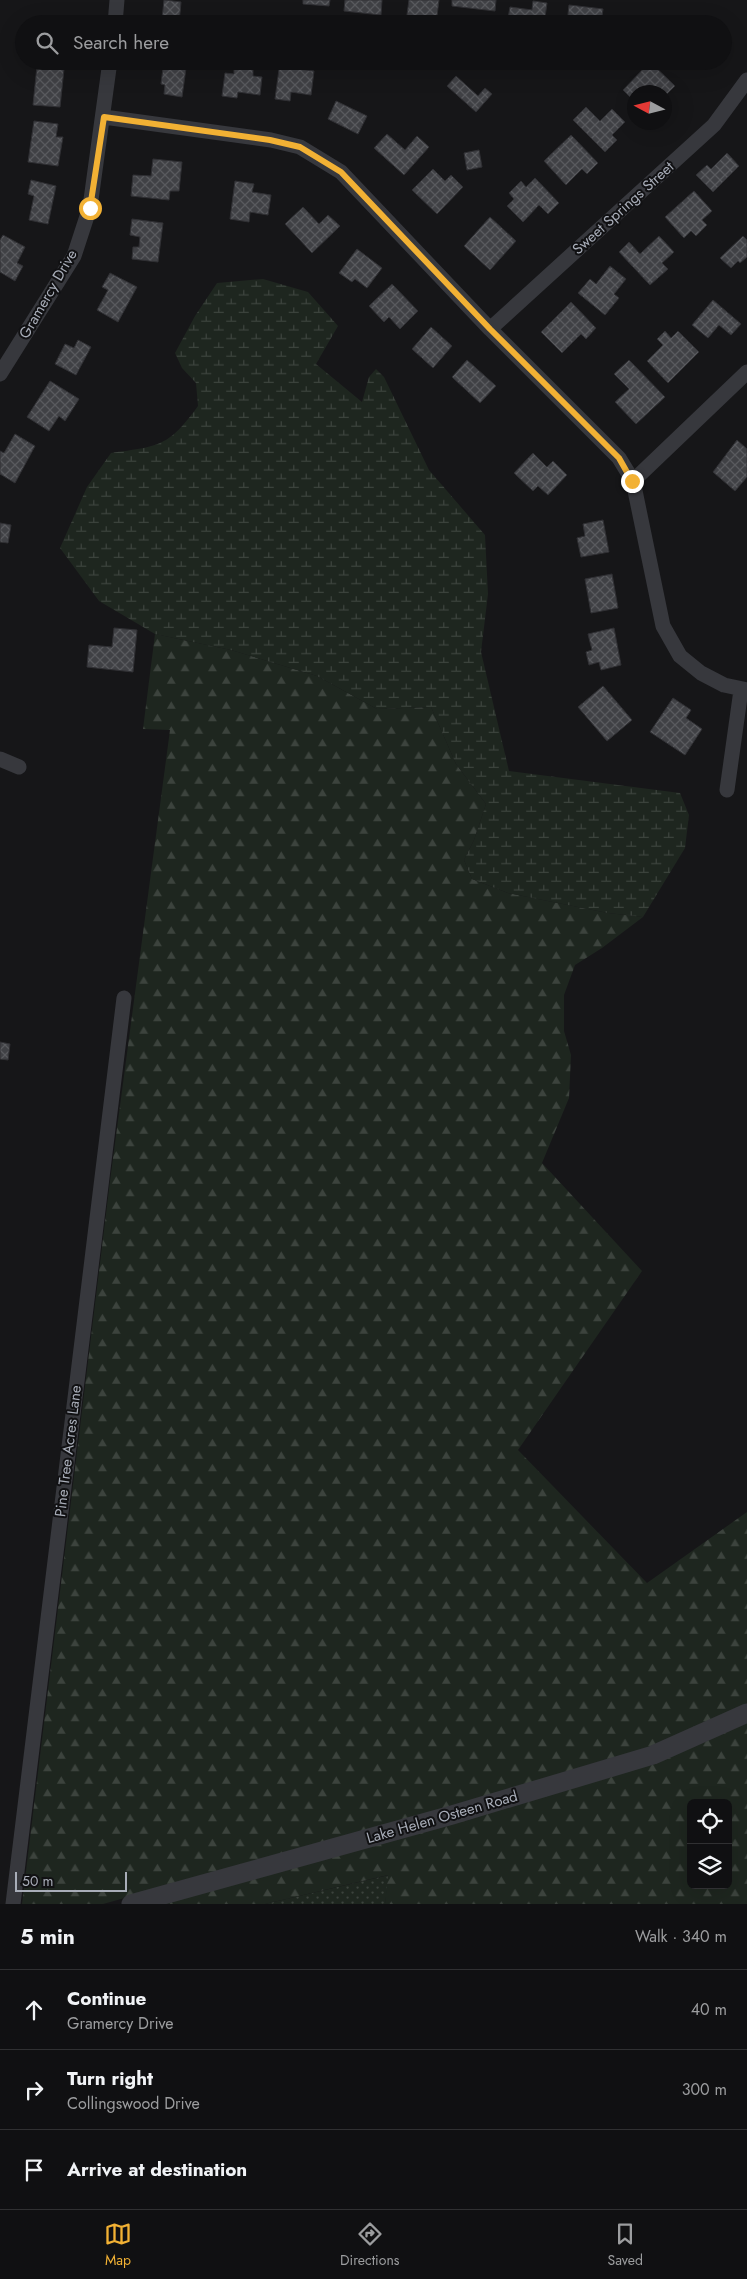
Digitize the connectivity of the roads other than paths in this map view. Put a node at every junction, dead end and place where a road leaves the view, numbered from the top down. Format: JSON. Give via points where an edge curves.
{"nodes":[{"id":1,"x":117,"y":0,"type":"edge"},
{"id":2,"x":115,"y":15,"type":"edge"},
{"id":3,"x":109,"y":70,"type":"edge"},
{"id":4,"x":747,"y":80,"type":"edge"},
{"id":5,"x":104,"y":117,"type":"junction"},
{"id":6,"x":490,"y":329,"type":"junction"},
{"id":7,"x":747,"y":372,"type":"edge"},
{"id":8,"x":0,"y":374,"type":"edge"},
{"id":9,"x":632,"y":481,"type":"junction"},
{"id":10,"x":744,"y":690,"type":"edge"},
{"id":11,"x":0,"y":760,"type":"edge"},
{"id":12,"x":19,"y":767,"type":"dead end"},
{"id":13,"x":727,"y":790,"type":"dead end"},
{"id":14,"x":124,"y":998,"type":"dead end"},
{"id":15,"x":747,"y":1713,"type":"edge"},
{"id":16,"x":13,"y":1904,"type":"edge"},
{"id":17,"x":131,"y":1904,"type":"edge"}],
"edges":[{"from":1,"to":2,"type":"street"},
{"from":3,"to":5,"type":"street","name":"Gramercy Drive"},
{"from":4,"to":6,"type":"street","name":"Sweet Springs Street","via":[[714,125]]},
{"from":5,"to":6,"type":"street","via":[[300,147],[341,172]]},
{"from":5,"to":8,"type":"street","name":"Gramercy Drive","via":[[90,208],[74,256]]},
{"from":6,"to":9,"type":"street","via":[[619,458]]},
{"from":7,"to":9,"type":"street"},
{"from":9,"to":10,"type":"street","via":[[662,626],[680,656],[701,673],[724,685]]},
{"from":10,"to":13,"type":"street"},
{"from":11,"to":12,"type":"street"},
{"from":14,"to":16,"type":"street","name":"Pine Tree Acres Lane"},
{"from":15,"to":17,"type":"street","name":"Lake Helen Osteen Road","via":[[653,1755],[452,1815]]}]}
